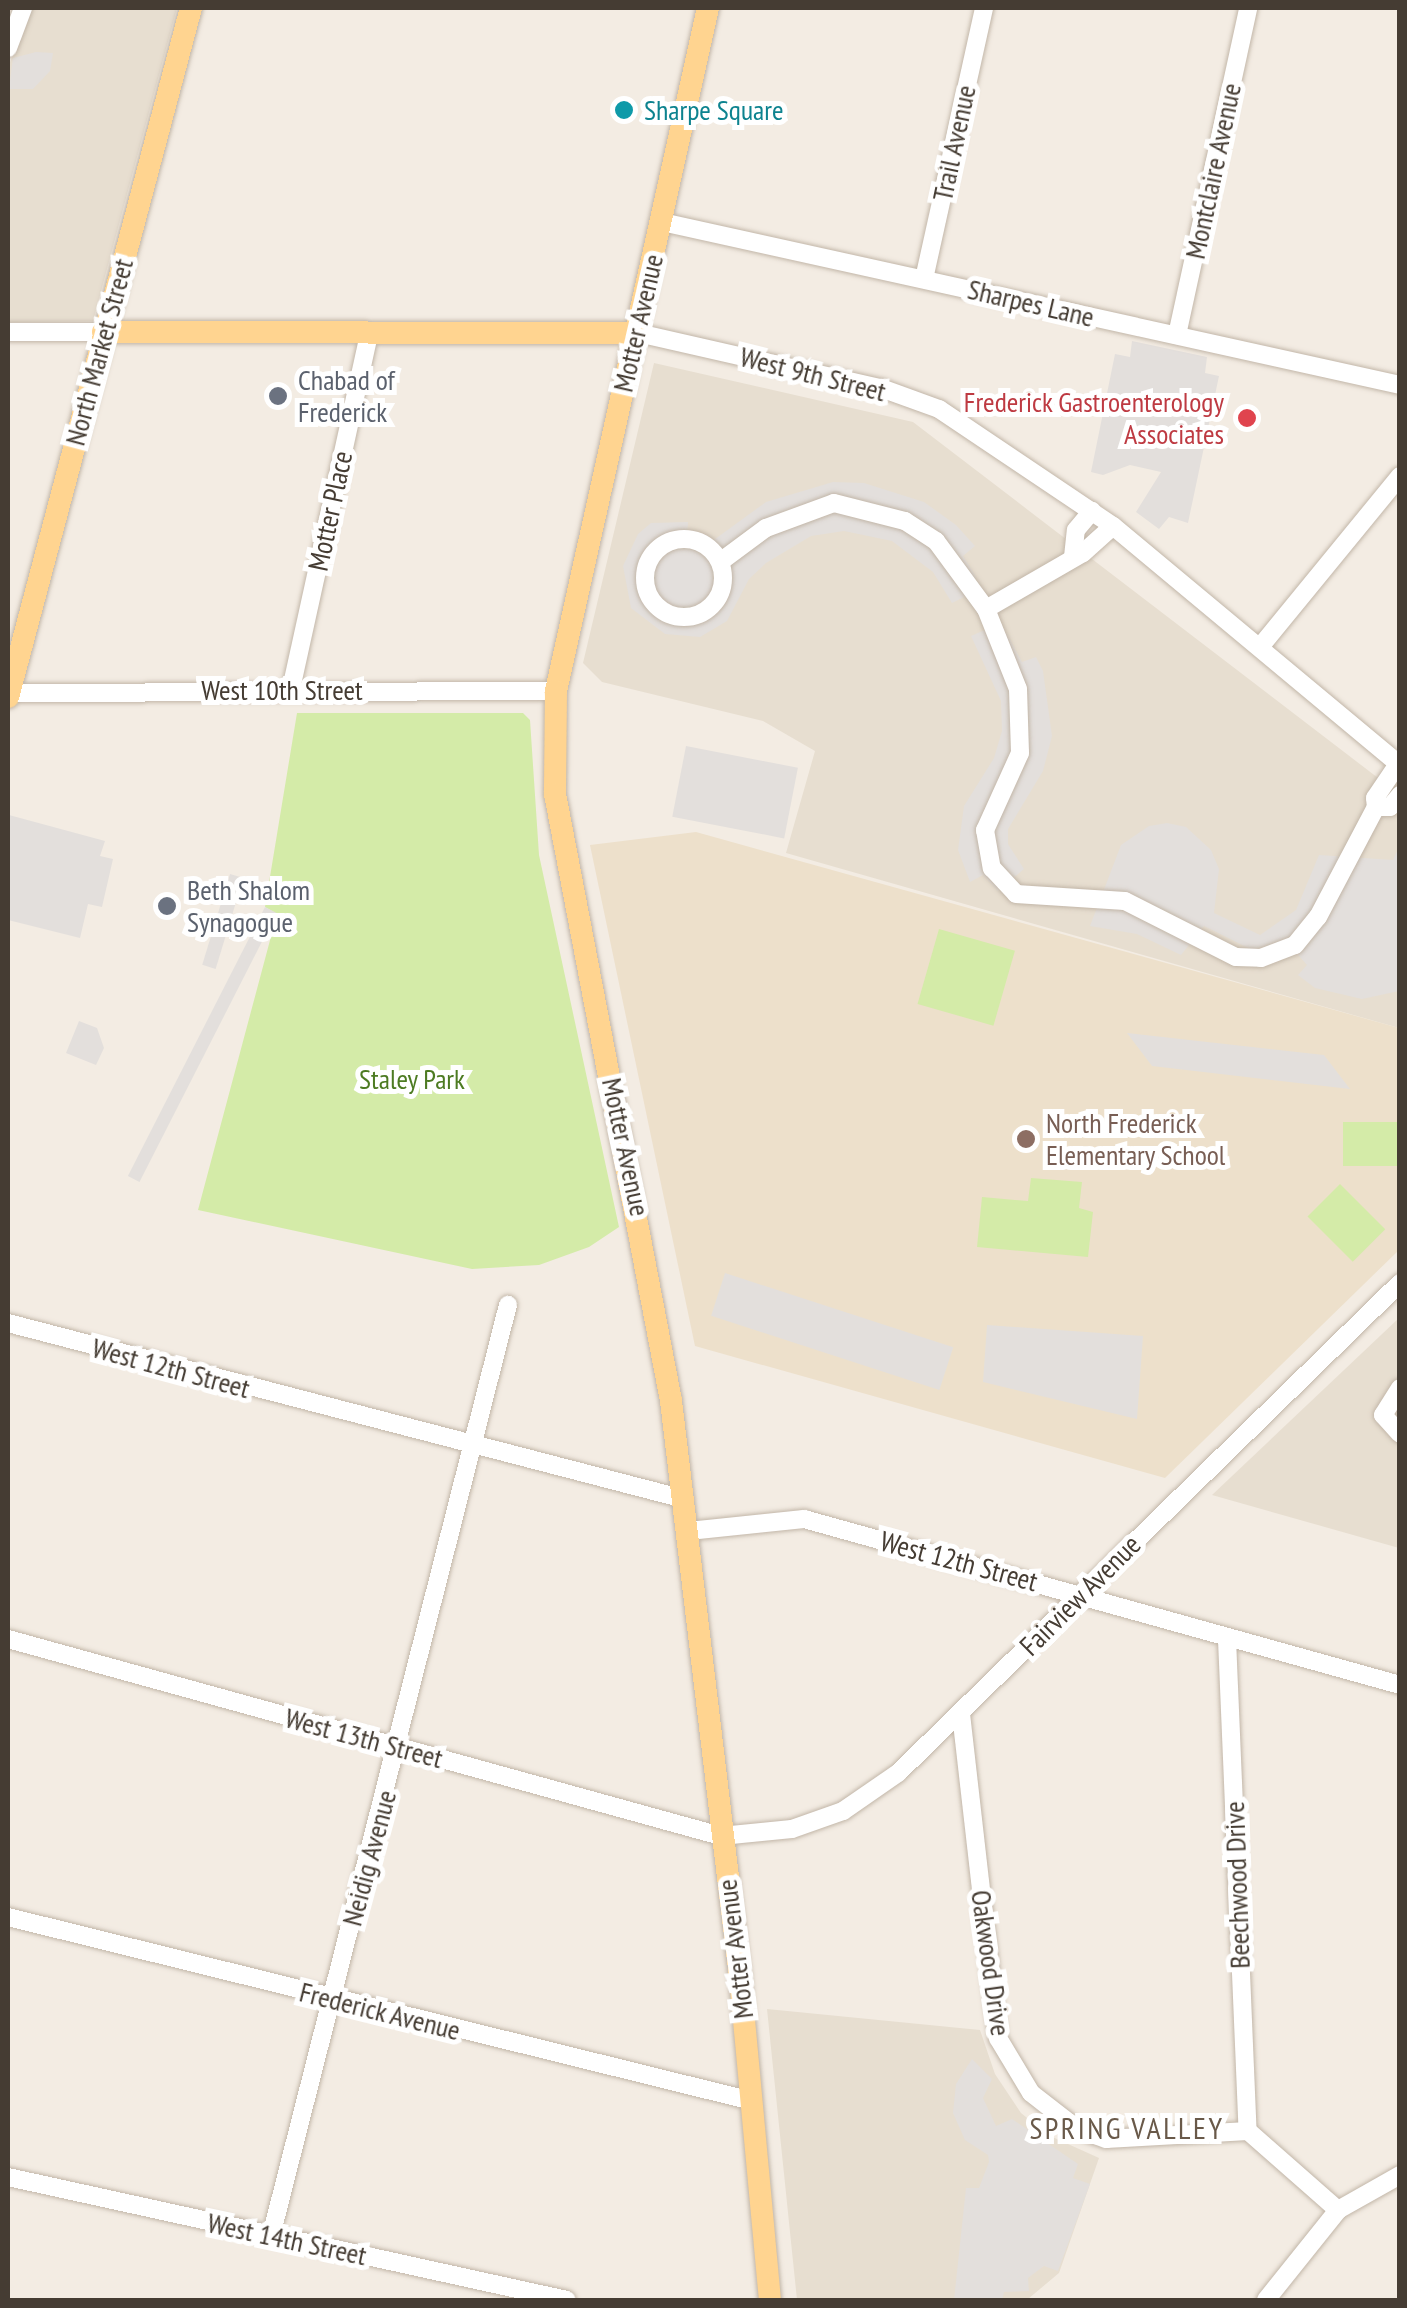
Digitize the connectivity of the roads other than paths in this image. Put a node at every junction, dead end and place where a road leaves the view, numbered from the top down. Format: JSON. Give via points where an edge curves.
{"nodes":[{"id":1,"x":23,"y":8,"type":"edge"},
{"id":2,"x":191,"y":8,"type":"edge"},
{"id":3,"x":708,"y":8,"type":"edge"},
{"id":4,"x":984,"y":8,"type":"edge"},
{"id":5,"x":1248,"y":8,"type":"edge"},
{"id":6,"x":8,"y":48,"type":"edge"},
{"id":7,"x":662,"y":222,"type":"junction"},
{"id":8,"x":924,"y":279,"type":"junction"},
{"id":9,"x":8,"y":332,"type":"edge"},
{"id":10,"x":104,"y":332,"type":"junction"},
{"id":11,"x":638,"y":332,"type":"junction"},
{"id":12,"x":369,"y":333,"type":"junction"},
{"id":13,"x":1177,"y":336,"type":"junction"},
{"id":14,"x":1400,"y":385,"type":"edge"},
{"id":15,"x":1400,"y":476,"type":"edge"},
{"id":16,"x":1092,"y":511,"type":"junction"},
{"id":17,"x":1112,"y":526,"type":"junction"},
{"id":18,"x":1073,"y":557,"type":"junction"},
{"id":19,"x":720,"y":562,"type":"junction"},
{"id":20,"x":986,"y":609,"type":"junction"},
{"id":21,"x":1260,"y":647,"type":"junction"},
{"id":22,"x":291,"y":688,"type":"junction"},
{"id":23,"x":556,"y":691,"type":"junction"},
{"id":24,"x":8,"y":695,"type":"edge"},
{"id":25,"x":1399,"y":764,"type":"edge"},
{"id":26,"x":1400,"y":796,"type":"edge"},
{"id":27,"x":1376,"y":807,"type":"junction"},
{"id":28,"x":1400,"y":1284,"type":"edge"},
{"id":29,"x":508,"y":1305,"type":"dead end"},
{"id":30,"x":8,"y":1323,"type":"edge"},
{"id":31,"x":1400,"y":1388,"type":"edge"},
{"id":32,"x":1400,"y":1434,"type":"edge"},
{"id":33,"x":468,"y":1448,"type":"junction"},
{"id":34,"x":684,"y":1500,"type":"junction"},
{"id":35,"x":688,"y":1531,"type":"junction"},
{"id":36,"x":1080,"y":1594,"type":"junction"},
{"id":37,"x":8,"y":1639,"type":"edge"},
{"id":38,"x":1227,"y":1639,"type":"junction"},
{"id":39,"x":1400,"y":1685,"type":"edge"},
{"id":40,"x":960,"y":1714,"type":"junction"},
{"id":41,"x":397,"y":1748,"type":"junction"},
{"id":42,"x":721,"y":1836,"type":"junction"},
{"id":43,"x":8,"y":1918,"type":"edge"},
{"id":44,"x":332,"y":1999,"type":"junction"},
{"id":45,"x":752,"y":2101,"type":"junction"},
{"id":46,"x":1248,"y":2131,"type":"junction"},
{"id":47,"x":1400,"y":2175,"type":"edge"},
{"id":48,"x":8,"y":2177,"type":"edge"},
{"id":49,"x":1338,"y":2210,"type":"junction"},
{"id":50,"x":271,"y":2236,"type":"junction"},
{"id":51,"x":567,"y":2300,"type":"edge"},
{"id":52,"x":770,"y":2300,"type":"edge"},
{"id":53,"x":1266,"y":2300,"type":"edge"}],
"edges":[{"from":1,"to":6,"type":"street"},
{"from":2,"to":10,"type":"main road","name":"North Market Street"},
{"from":3,"to":7,"type":"main road","name":"Motter Avenue"},
{"from":4,"to":8,"type":"street","name":"Trail Avenue"},
{"from":5,"to":13,"type":"street","name":"Montclaire Avenue"},
{"from":7,"to":8,"type":"street","name":"Sharpes Lane"},
{"from":7,"to":11,"type":"main road","name":"Motter Avenue"},
{"from":8,"to":13,"type":"street","name":"Sharpes Lane"},
{"from":9,"to":10,"type":"street"},
{"from":10,"to":12,"type":"main road","name":"West 9th Street"},
{"from":10,"to":24,"type":"main road","name":"North Market Street"},
{"from":11,"to":12,"type":"main road","name":"West 9th Street"},
{"from":11,"to":16,"type":"street","name":"West 9th Street","via":[[882,388],[939,409]]},
{"from":11,"to":23,"type":"main road","name":"Motter Avenue"},
{"from":12,"to":22,"type":"street","name":"Motter Place"},
{"from":13,"to":14,"type":"street","name":"Sharpes Lane"},
{"from":15,"to":21,"type":"street"},
{"from":16,"to":17,"type":"street","name":"West 9th Street"},
{"from":16,"to":18,"type":"street","via":[[1076,530]]},
{"from":17,"to":18,"type":"street"},
{"from":17,"to":21,"type":"street","name":"West 9th Street"},
{"from":18,"to":20,"type":"street"},
{"from":19,"to":19,"type":"street","via":[[702,542],[675,539],[646,564],[646,591],[662,611],[698,614],[718,598]]},
{"from":19,"to":20,"type":"street","via":[[799,514],[856,504],[905,521],[936,541]]},
{"from":20,"to":27,"type":"street","via":[[1018,689],[1024,723],[1020,753],[990,809],[986,848],[998,879],[1016,894],[1125,901],[1236,958],[1262,958],[1295,945],[1318,917]]},
{"from":21,"to":25,"type":"street","name":"West 9th Street"},
{"from":22,"to":23,"type":"street","name":"West 10th Street"},
{"from":22,"to":24,"type":"street","name":"West 10th Street"},
{"from":23,"to":34,"type":"main road","name":"Motter Avenue","via":[[561,834],[644,1239]]},
{"from":25,"to":27,"type":"street","via":[[1374,798]]},
{"from":26,"to":27,"type":"street","via":[[1390,807]]},
{"from":28,"to":36,"type":"street","name":"Fairview Avenue"},
{"from":29,"to":33,"type":"street","name":"Neidig Avenue"},
{"from":30,"to":33,"type":"street","name":"West 12th Street"},
{"from":31,"to":32,"type":"street","via":[[1390,1394],[1383,1415]]},
{"from":33,"to":34,"type":"street","name":"West 12th Street"},
{"from":33,"to":41,"type":"street","name":"Neidig Avenue"},
{"from":34,"to":35,"type":"main road","name":"Motter Avenue"},
{"from":35,"to":36,"type":"street","name":"West 12th Street","via":[[804,1519]]},
{"from":35,"to":42,"type":"main road","name":"Motter Avenue"},
{"from":36,"to":38,"type":"street","name":"West 12th Street"},
{"from":36,"to":40,"type":"street","name":"Fairview Avenue"},
{"from":37,"to":41,"type":"street","name":"West 13th Street"},
{"from":38,"to":39,"type":"street","name":"West 12th Street"},
{"from":38,"to":46,"type":"street","name":"Beechwood Drive"},
{"from":40,"to":42,"type":"street","name":"Fairview Avenue","via":[[898,1773],[843,1811],[792,1829]]},
{"from":40,"to":46,"type":"street","name":"Oakwood Drive","via":[[998,2038],[1030,2094],[1077,2129],[1106,2139]]},
{"from":41,"to":42,"type":"street","name":"West 13th Street"},
{"from":41,"to":44,"type":"street","name":"Neidig Avenue"},
{"from":42,"to":45,"type":"main road","name":"Motter Avenue"},
{"from":43,"to":44,"type":"street","name":"Frederick Avenue"},
{"from":44,"to":45,"type":"street","name":"Frederick Avenue"},
{"from":44,"to":50,"type":"street","name":"Neidig Avenue"},
{"from":45,"to":52,"type":"main road","name":"Motter Avenue"},
{"from":46,"to":49,"type":"street"},
{"from":47,"to":49,"type":"street"},
{"from":48,"to":50,"type":"street","name":"West 14th Street"},
{"from":49,"to":53,"type":"street"},
{"from":50,"to":51,"type":"street","name":"West 14th Street"}]}
